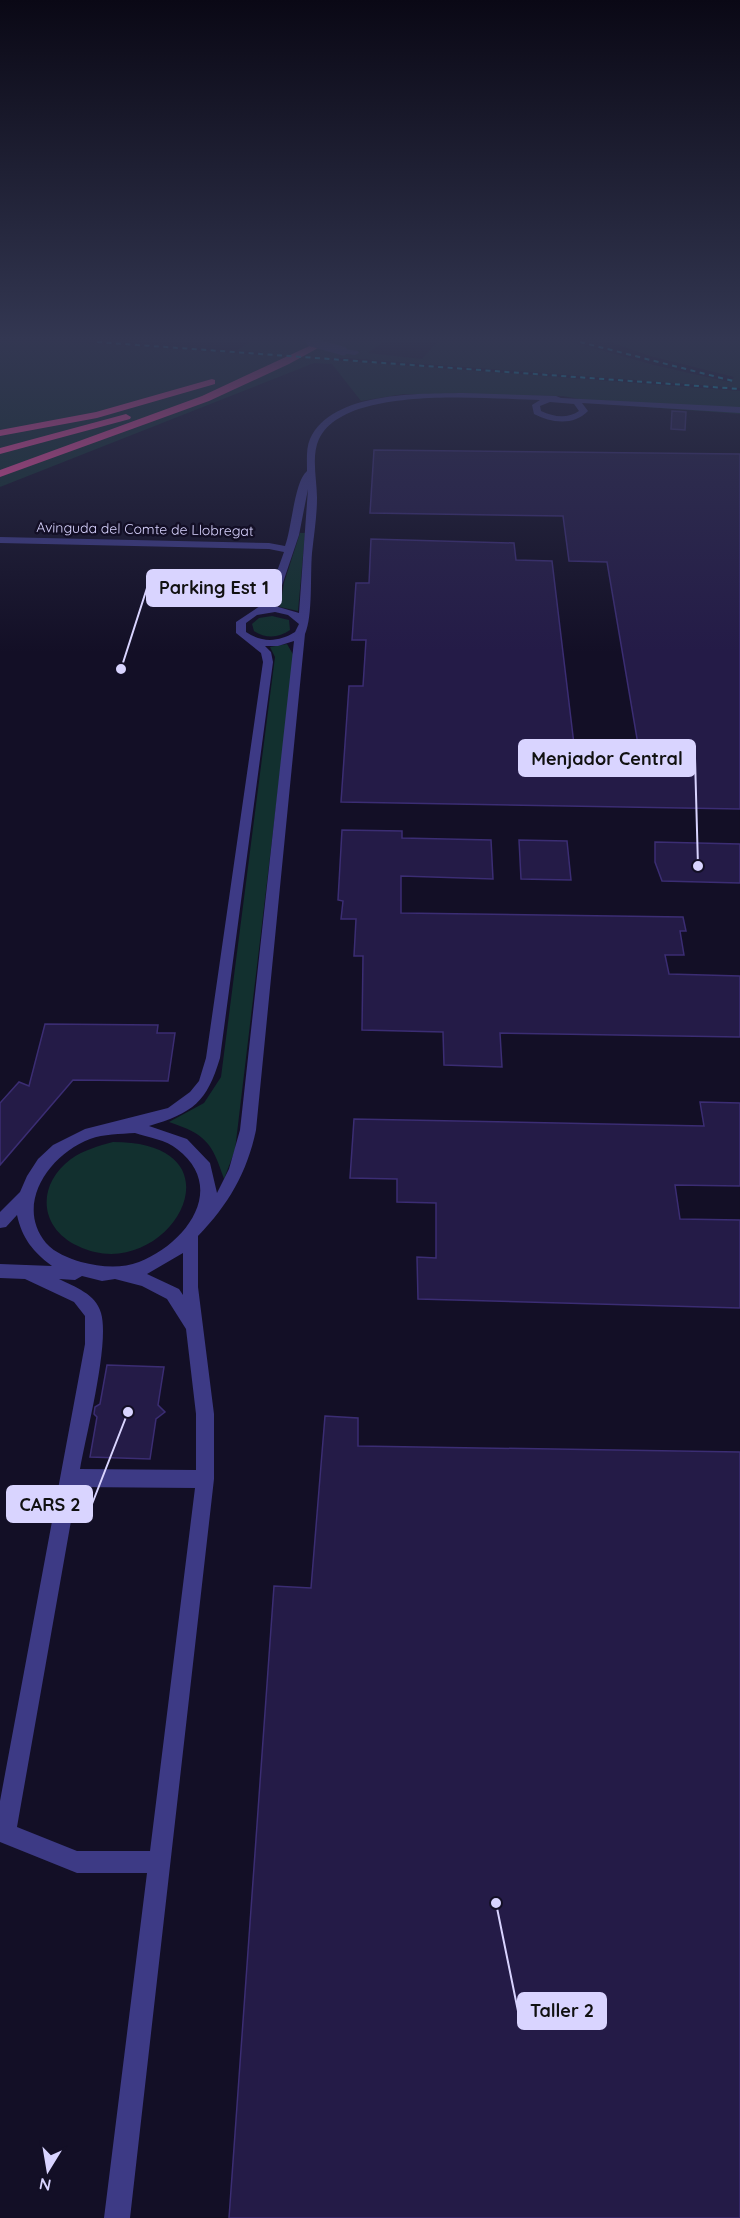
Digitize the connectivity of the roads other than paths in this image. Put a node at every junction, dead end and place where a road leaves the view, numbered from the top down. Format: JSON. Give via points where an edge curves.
{"nodes":[{"id":1,"x":20,"y":446,"type":"edge"},
{"id":2,"x":77,"y":446,"type":"edge"},
{"id":3,"x":313,"y":446,"type":"edge"},
{"id":4,"x":0,"y":451,"type":"edge"},
{"id":5,"x":311,"y":464,"type":"junction"},
{"id":6,"x":0,"y":474,"type":"edge"},
{"id":7,"x":0,"y":540,"type":"edge"},
{"id":8,"x":289,"y":550,"type":"junction"},
{"id":9,"x":254,"y":613,"type":"junction"},
{"id":10,"x":302,"y":629,"type":"junction"},
{"id":11,"x":247,"y":638,"type":"junction"},
{"id":12,"x":107,"y":1128,"type":"junction"},
{"id":13,"x":25,"y":1197,"type":"junction"},
{"id":14,"x":0,"y":1222,"type":"edge"},
{"id":15,"x":196,"y":1231,"type":"junction"},
{"id":16,"x":0,"y":1271,"type":"edge"},
{"id":17,"x":27,"y":1272,"type":"junction"},
{"id":18,"x":92,"y":1273,"type":"junction"},
{"id":19,"x":112,"y":1274,"type":"junction"},
{"id":20,"x":194,"y":1327,"type":"junction"},
{"id":21,"x":69,"y":1478,"type":"junction"},
{"id":22,"x":206,"y":1479,"type":"junction"},
{"id":23,"x":158,"y":1862,"type":"junction"},
{"id":24,"x":117,"y":2218,"type":"edge"}],
"edges":[{"from":1,"to":4,"type":"highway"},
{"from":2,"to":6,"type":"highway"},
{"from":3,"to":5,"type":"street"},
{"from":5,"to":8,"type":"street"},
{"from":5,"to":10,"type":"street","via":[[313,499]]},
{"from":7,"to":8,"type":"street","name":"Avinguda del Comte de Llobregat","via":[[269,546]]},
{"from":8,"to":9,"type":"street","via":[[271,604]]},
{"from":9,"to":10,"type":"street","via":[[285,611],[301,618]]},
{"from":9,"to":11,"type":"street","via":[[239,627]]},
{"from":10,"to":11,"type":"street","via":[[275,643]]},
{"from":10,"to":15,"type":"street","via":[[245,1149],[231,1187]]},
{"from":11,"to":12,"type":"street","via":[[261,647],[268,662],[213,1058],[204,1085],[183,1108],[156,1119]]},
{"from":12,"to":13,"type":"street","via":[[78,1137],[53,1152],[34,1173]]},
{"from":12,"to":15,"type":"street","via":[[135,1127],[162,1132],[183,1142],[199,1157],[208,1176],[210,1197]]},
{"from":13,"to":14,"type":"street"},
{"from":13,"to":18,"type":"street","via":[[24,1219],[33,1240],[50,1257]]},
{"from":15,"to":19,"type":"street","via":[[165,1258],[140,1269]]},
{"from":15,"to":20,"type":"street","via":[[190,1287]]},
{"from":16,"to":17,"type":"street"},
{"from":17,"to":18,"type":"street"},
{"from":17,"to":21,"type":"street","via":[[80,1297],[93,1314],[94,1344]]},
{"from":18,"to":19,"type":"street"},
{"from":19,"to":20,"type":"street","via":[[145,1280],[173,1294]]},
{"from":20,"to":22,"type":"street","via":[[205,1414]]},
{"from":21,"to":22,"type":"street"},
{"from":21,"to":23,"type":"street","via":[[5,1833],[77,1862]]},
{"from":22,"to":23,"type":"street"},
{"from":23,"to":24,"type":"street"}]}
